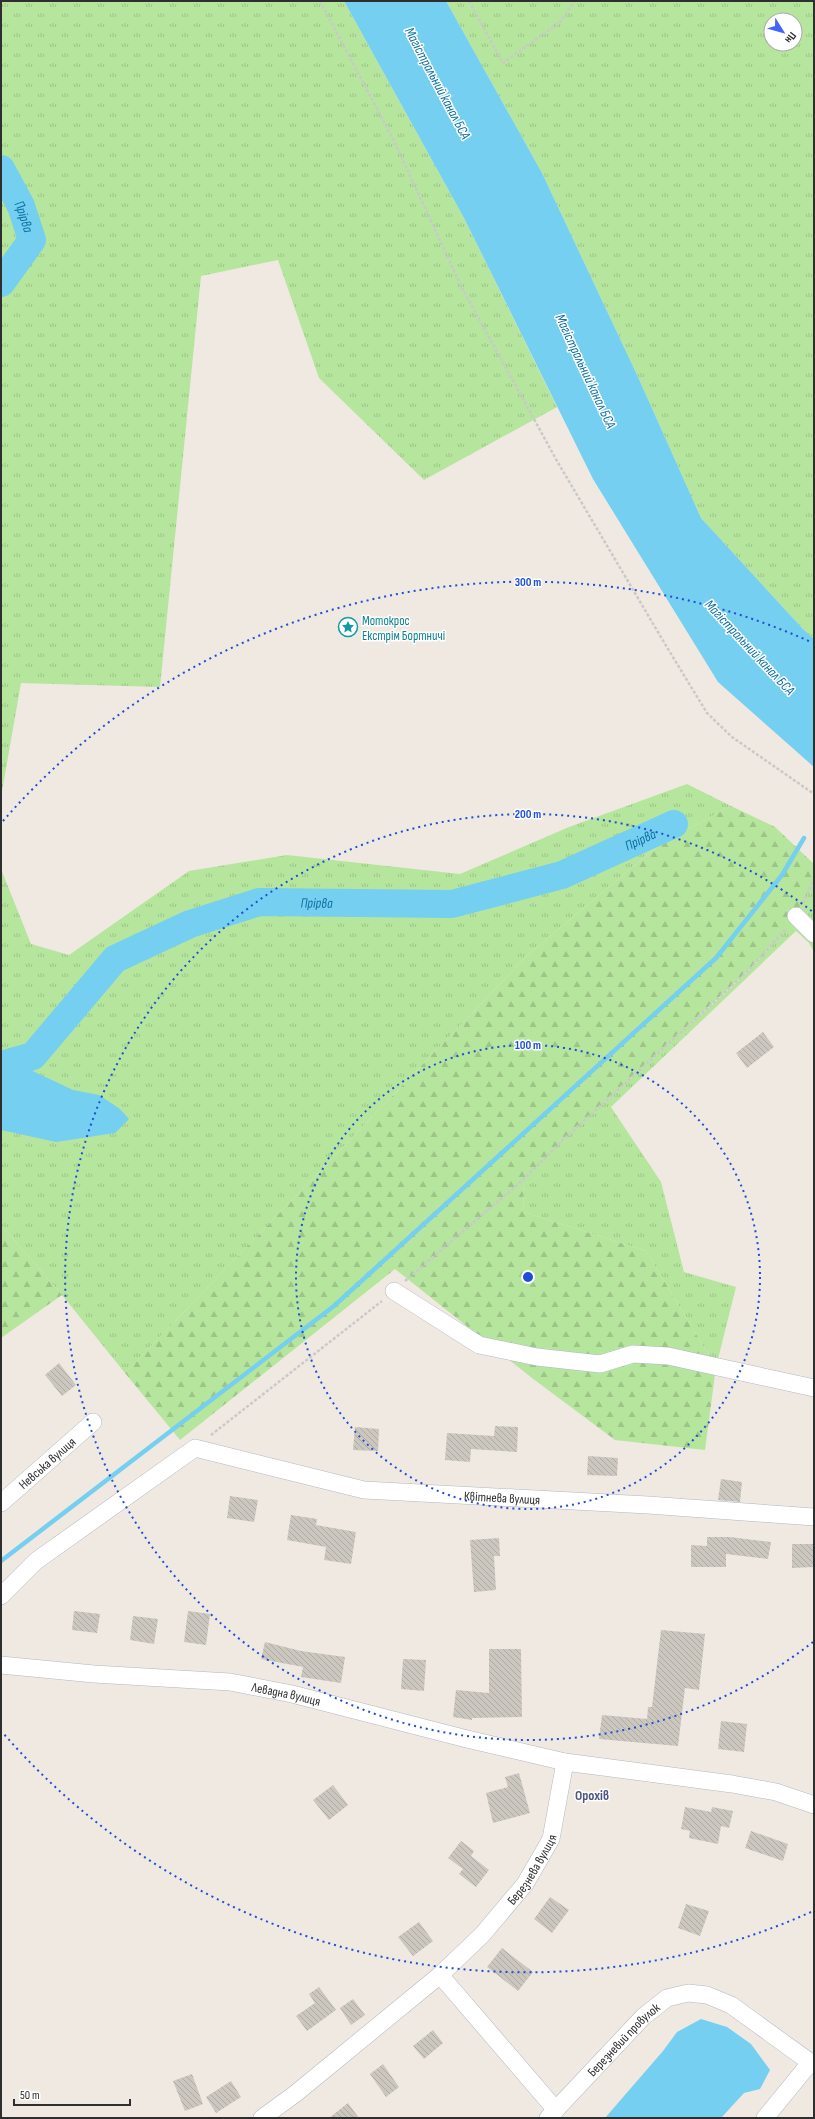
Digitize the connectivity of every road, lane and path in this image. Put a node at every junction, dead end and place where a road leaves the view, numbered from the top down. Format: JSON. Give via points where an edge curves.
{"nodes":[{"id":1,"x":320,"y":1,"type":"edge"},
{"id":2,"x":469,"y":1,"type":"edge"},
{"id":3,"x":575,"y":1,"type":"edge"},
{"id":4,"x":814,"y":794,"type":"edge"},
{"id":5,"x":814,"y":880,"type":"edge"},
{"id":6,"x":796,"y":916,"type":"junction"},
{"id":7,"x":814,"y":934,"type":"edge"},
{"id":8,"x":394,"y":1291,"type":"junction"},
{"id":9,"x":814,"y":1388,"type":"edge"},
{"id":10,"x":93,"y":1422,"type":"dead end"},
{"id":11,"x":195,"y":1448,"type":"junction"},
{"id":12,"x":1,"y":1503,"type":"edge"},
{"id":13,"x":814,"y":1517,"type":"edge"},
{"id":14,"x":1,"y":1596,"type":"edge"},
{"id":15,"x":1,"y":1665,"type":"edge"},
{"id":16,"x":565,"y":1762,"type":"junction"},
{"id":17,"x":814,"y":1805,"type":"edge"},
{"id":18,"x":440,"y":1975,"type":"junction"},
{"id":19,"x":812,"y":2064,"type":"edge"},
{"id":20,"x":552,"y":2114,"type":"edge"},
{"id":21,"x":262,"y":2118,"type":"edge"},
{"id":22,"x":765,"y":2118,"type":"edge"}],
"edges":[{"from":1,"to":4,"type":"path","via":[[394,141],[462,288],[557,461],[707,712],[732,737]]},
{"from":2,"to":3,"type":"path","via":[[503,63],[560,22]]},
{"from":5,"to":6,"type":"path"},
{"from":6,"to":7,"type":"street"},
{"from":6,"to":8,"type":"path","via":[[748,971],[577,1127],[523,1180]]},
{"from":8,"to":9,"type":"street","via":[[479,1345],[537,1357],[600,1364],[633,1354],[668,1356]]},
{"from":8,"to":11,"type":"path"},
{"from":10,"to":12,"type":"street","name":"Невська вулиця"},
{"from":11,"to":13,"type":"street","name":"Квітнева вулиця","via":[[364,1490],[648,1505]]},
{"from":11,"to":14,"type":"street","via":[[36,1561]]},
{"from":15,"to":16,"type":"street","name":"Левадна вулиця","via":[[94,1674],[230,1682],[292,1694]]},
{"from":16,"to":17,"type":"street","via":[[732,1784],[776,1792]]},
{"from":16,"to":18,"type":"street","name":"Березнева вулиця","via":[[551,1839],[525,1884],[482,1935]]},
{"from":18,"to":20,"type":"street"},
{"from":18,"to":21,"type":"street","name":"Березнева вулиця"},
{"from":19,"to":20,"type":"street","name":"Березневий провулок","via":[[731,2005],[707,1995],[688,1993],[666,1998],[643,2018]]},
{"from":19,"to":22,"type":"street"}]}
